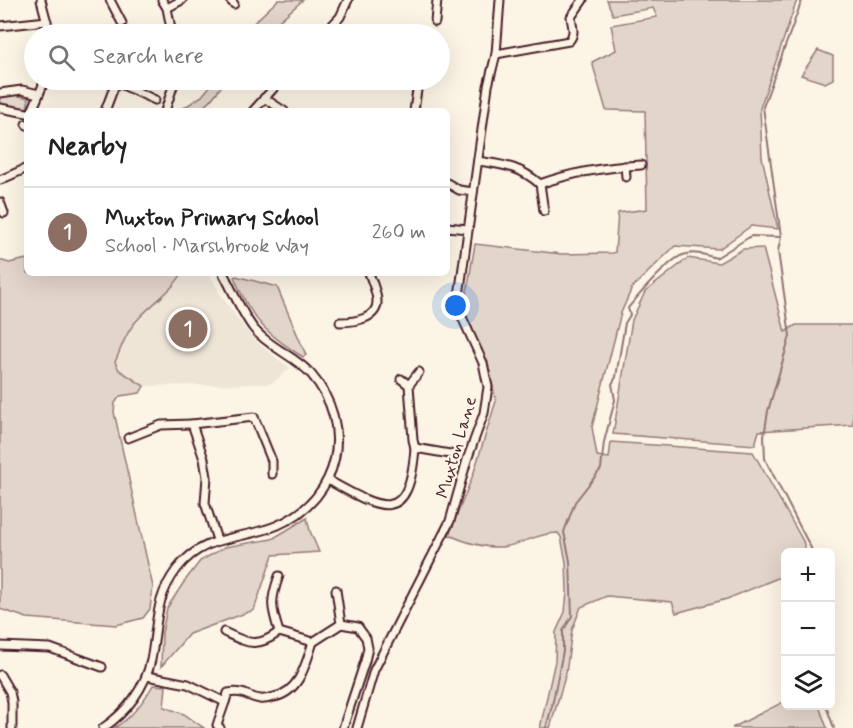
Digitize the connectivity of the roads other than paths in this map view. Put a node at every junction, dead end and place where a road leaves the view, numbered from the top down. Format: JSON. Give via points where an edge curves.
{"nodes":[{"id":1,"x":41,"y":0,"type":"edge"},
{"id":2,"x":110,"y":0,"type":"edge"},
{"id":3,"x":162,"y":0,"type":"edge"},
{"id":4,"x":182,"y":0,"type":"edge"},
{"id":5,"x":348,"y":0,"type":"edge"},
{"id":6,"x":437,"y":0,"type":"edge"},
{"id":7,"x":500,"y":0,"type":"edge"},
{"id":8,"x":583,"y":0,"type":"edge"},
{"id":9,"x":167,"y":8,"type":"junction"},
{"id":10,"x":47,"y":21,"type":"junction"},
{"id":11,"x":435,"y":22,"type":"dead end"},
{"id":12,"x":122,"y":23,"type":"dead end"},
{"id":13,"x":48,"y":24,"type":"edge"},
{"id":14,"x":170,"y":24,"type":"edge"},
{"id":15,"x":333,"y":24,"type":"edge"},
{"id":16,"x":0,"y":26,"type":"edge"},
{"id":17,"x":496,"y":54,"type":"junction"},
{"id":18,"x":41,"y":90,"type":"edge"},
{"id":19,"x":111,"y":90,"type":"edge"},
{"id":20,"x":133,"y":90,"type":"edge"},
{"id":21,"x":172,"y":90,"type":"edge"},
{"id":22,"x":272,"y":90,"type":"edge"},
{"id":23,"x":417,"y":90,"type":"dead end"},
{"id":24,"x":0,"y":93,"type":"edge"},
{"id":25,"x":39,"y":94,"type":"junction"},
{"id":26,"x":264,"y":98,"type":"junction"},
{"id":27,"x":155,"y":100,"type":"dead end"},
{"id":28,"x":0,"y":108,"type":"edge"},
{"id":29,"x":33,"y":108,"type":"edge"},
{"id":30,"x":106,"y":108,"type":"edge"},
{"id":31,"x":166,"y":108,"type":"edge"},
{"id":32,"x":256,"y":108,"type":"edge"},
{"id":33,"x":279,"y":108,"type":"edge"},
{"id":34,"x":414,"y":108,"type":"edge"},
{"id":35,"x":24,"y":113,"type":"edge"},
{"id":36,"x":478,"y":161,"type":"junction"},
{"id":37,"x":641,"y":165,"type":"dead end"},
{"id":38,"x":625,"y":166,"type":"junction"},
{"id":39,"x":24,"y":169,"type":"edge"},
{"id":40,"x":626,"y":177,"type":"dead end"},
{"id":41,"x":0,"y":180,"type":"edge"},
{"id":42,"x":540,"y":184,"type":"junction"},
{"id":43,"x":450,"y":185,"type":"edge"},
{"id":44,"x":473,"y":192,"type":"junction"},
{"id":45,"x":544,"y":211,"type":"dead end"},
{"id":46,"x":450,"y":227,"type":"edge"},
{"id":47,"x":468,"y":229,"type":"junction"},
{"id":48,"x":225,"y":276,"type":"edge"},
{"id":49,"x":370,"y":276,"type":"edge"},
{"id":50,"x":340,"y":322,"type":"dead end"},
{"id":51,"x":419,"y":372,"type":"dead end"},
{"id":52,"x":402,"y":379,"type":"dead end"},
{"id":53,"x":409,"y":385,"type":"junction"},
{"id":54,"x":192,"y":424,"type":"junction"},
{"id":55,"x":128,"y":438,"type":"dead end"},
{"id":56,"x":415,"y":448,"type":"junction"},
{"id":57,"x":450,"y":454,"type":"dead end"},
{"id":58,"x":272,"y":474,"type":"dead end"},
{"id":59,"x":328,"y":480,"type":"junction"},
{"id":60,"x":217,"y":540,"type":"junction"},
{"id":61,"x":279,"y":576,"type":"dead end"},
{"id":62,"x":336,"y":590,"type":"dead end"},
{"id":63,"x":341,"y":624,"type":"junction"},
{"id":64,"x":224,"y":632,"type":"dead end"},
{"id":65,"x":279,"y":632,"type":"junction"},
{"id":66,"x":313,"y":642,"type":"junction"},
{"id":67,"x":0,"y":647,"type":"edge"},
{"id":68,"x":102,"y":667,"type":"dead end"},
{"id":69,"x":0,"y":675,"type":"edge"},
{"id":70,"x":147,"y":676,"type":"junction"},
{"id":71,"x":225,"y":702,"type":"junction"},
{"id":72,"x":12,"y":728,"type":"edge"},
{"id":73,"x":103,"y":728,"type":"edge"},
{"id":74,"x":220,"y":728,"type":"edge"},
{"id":75,"x":343,"y":728,"type":"edge"},
{"id":76,"x":357,"y":728,"type":"edge"}],
"edges":[{"from":1,"to":10,"type":"street"},
{"from":2,"to":12,"type":"street"},
{"from":3,"to":9,"type":"street"},
{"from":4,"to":9,"type":"street"},
{"from":5,"to":15,"type":"street"},
{"from":6,"to":11,"type":"street"},
{"from":7,"to":17,"type":"street","name":"Muxton Lane"},
{"from":8,"to":17,"type":"street","via":[[571,17],[572,37],[565,42]]},
{"from":9,"to":14,"type":"street"},
{"from":10,"to":13,"type":"street"},
{"from":10,"to":16,"type":"street"},
{"from":17,"to":36,"type":"street","name":"Muxton Lane"},
{"from":18,"to":25,"type":"street"},
{"from":19,"to":30,"type":"street"},
{"from":20,"to":27,"type":"street"},
{"from":21,"to":31,"type":"street"},
{"from":22,"to":26,"type":"street"},
{"from":23,"to":34,"type":"street"},
{"from":24,"to":25,"type":"street","via":[[22,90]]},
{"from":25,"to":29,"type":"street"},
{"from":26,"to":32,"type":"street"},
{"from":26,"to":33,"type":"street"},
{"from":28,"to":35,"type":"street"},
{"from":36,"to":42,"type":"street","via":[[517,168]]},
{"from":36,"to":44,"type":"street","name":"Muxton Lane"},
{"from":37,"to":38,"type":"street"},
{"from":38,"to":40,"type":"street"},
{"from":38,"to":42,"type":"street"},
{"from":39,"to":41,"type":"street"},
{"from":42,"to":45,"type":"street"},
{"from":43,"to":44,"type":"street"},
{"from":44,"to":47,"type":"street","name":"Muxton Lane"},
{"from":46,"to":47,"type":"street"},
{"from":47,"to":76,"type":"street","name":"Muxton Lane","via":[[458,303],[484,369],[488,387],[484,413],[450,521],[374,670]]},
{"from":48,"to":59,"type":"street","via":[[255,330],[309,372],[329,403],[337,434]]},
{"from":49,"to":50,"type":"street","via":[[378,303],[375,311],[364,319]]},
{"from":51,"to":53,"type":"street"},
{"from":52,"to":53,"type":"street"},
{"from":53,"to":56,"type":"street"},
{"from":54,"to":55,"type":"street","via":[[160,424]]},
{"from":54,"to":58,"type":"street","via":[[254,417],[272,461]]},
{"from":54,"to":60,"type":"street","via":[[204,459],[205,503]]},
{"from":56,"to":57,"type":"street"},
{"from":56,"to":59,"type":"street","via":[[410,485],[404,497],[394,504],[360,498]]},
{"from":59,"to":60,"type":"street","via":[[317,497],[288,521]]},
{"from":60,"to":70,"type":"street","via":[[190,555],[169,580],[158,607]]},
{"from":61,"to":65,"type":"street","via":[[271,609]]},
{"from":62,"to":63,"type":"street"},
{"from":63,"to":66,"type":"street"},
{"from":63,"to":75,"type":"street","via":[[358,627],[368,648]]},
{"from":64,"to":65,"type":"street","via":[[248,643],[261,644]]},
{"from":65,"to":66,"type":"street"},
{"from":66,"to":71,"type":"street","via":[[294,687],[262,700],[238,691],[228,693]]},
{"from":67,"to":68,"type":"street","via":[[50,648]]},
{"from":69,"to":72,"type":"street","via":[[10,692]]},
{"from":70,"to":71,"type":"street","via":[[188,684]]},
{"from":70,"to":73,"type":"street","via":[[122,714]]},
{"from":71,"to":74,"type":"street"}]}
